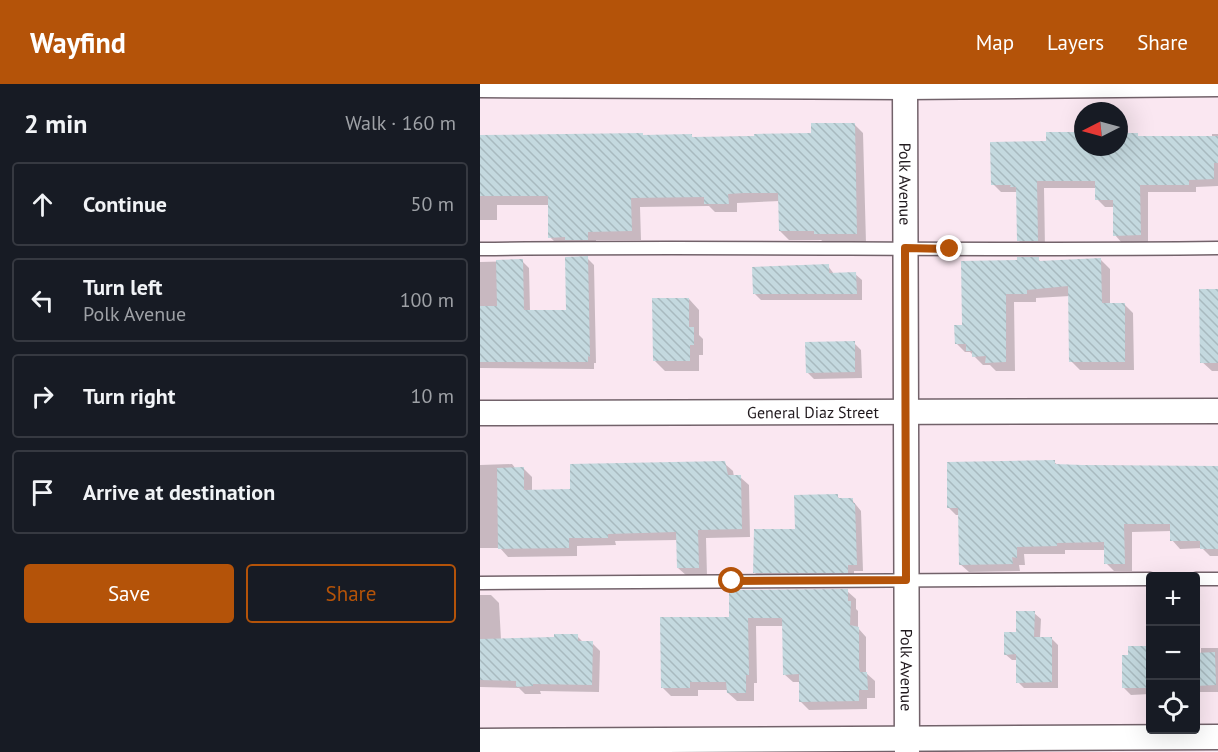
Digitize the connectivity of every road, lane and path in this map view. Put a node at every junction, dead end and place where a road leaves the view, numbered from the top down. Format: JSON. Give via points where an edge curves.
{"nodes":[{"id":1,"x":1218,"y":84,"type":"edge"},
{"id":2,"x":905,"y":85,"type":"edge"},
{"id":3,"x":480,"y":86,"type":"edge"},
{"id":4,"x":905,"y":248,"type":"junction"},
{"id":5,"x":1218,"y":248,"type":"edge"},
{"id":6,"x":480,"y":249,"type":"edge"},
{"id":7,"x":906,"y":411,"type":"junction"},
{"id":8,"x":1218,"y":411,"type":"edge"},
{"id":9,"x":480,"y":412,"type":"edge"},
{"id":10,"x":1146,"y":579,"type":"edge"},
{"id":11,"x":1200,"y":579,"type":"edge"},
{"id":12,"x":1218,"y":579,"type":"edge"},
{"id":13,"x":906,"y":580,"type":"junction"},
{"id":14,"x":480,"y":583,"type":"edge"},
{"id":15,"x":1218,"y":737,"type":"edge"},
{"id":16,"x":480,"y":741,"type":"edge"},
{"id":17,"x":907,"y":745,"type":"edge"}],
"edges":[{"from":1,"to":2,"type":"street"},
{"from":2,"to":3,"type":"street"},
{"from":2,"to":4,"type":"street","name":"Polk Avenue"},
{"from":4,"to":5,"type":"lane"},
{"from":4,"to":6,"type":"lane"},
{"from":4,"to":7,"type":"street","name":"Polk Avenue"},
{"from":7,"to":8,"type":"street","name":"General Diaz Street"},
{"from":7,"to":9,"type":"street","name":"General Diaz Street"},
{"from":7,"to":13,"type":"street","name":"Polk Avenue"},
{"from":10,"to":13,"type":"lane"},
{"from":11,"to":12,"type":"lane"},
{"from":13,"to":14,"type":"lane"},
{"from":13,"to":17,"type":"street","name":"Polk Avenue"},
{"from":15,"to":17,"type":"street"},
{"from":16,"to":17,"type":"street"}]}
